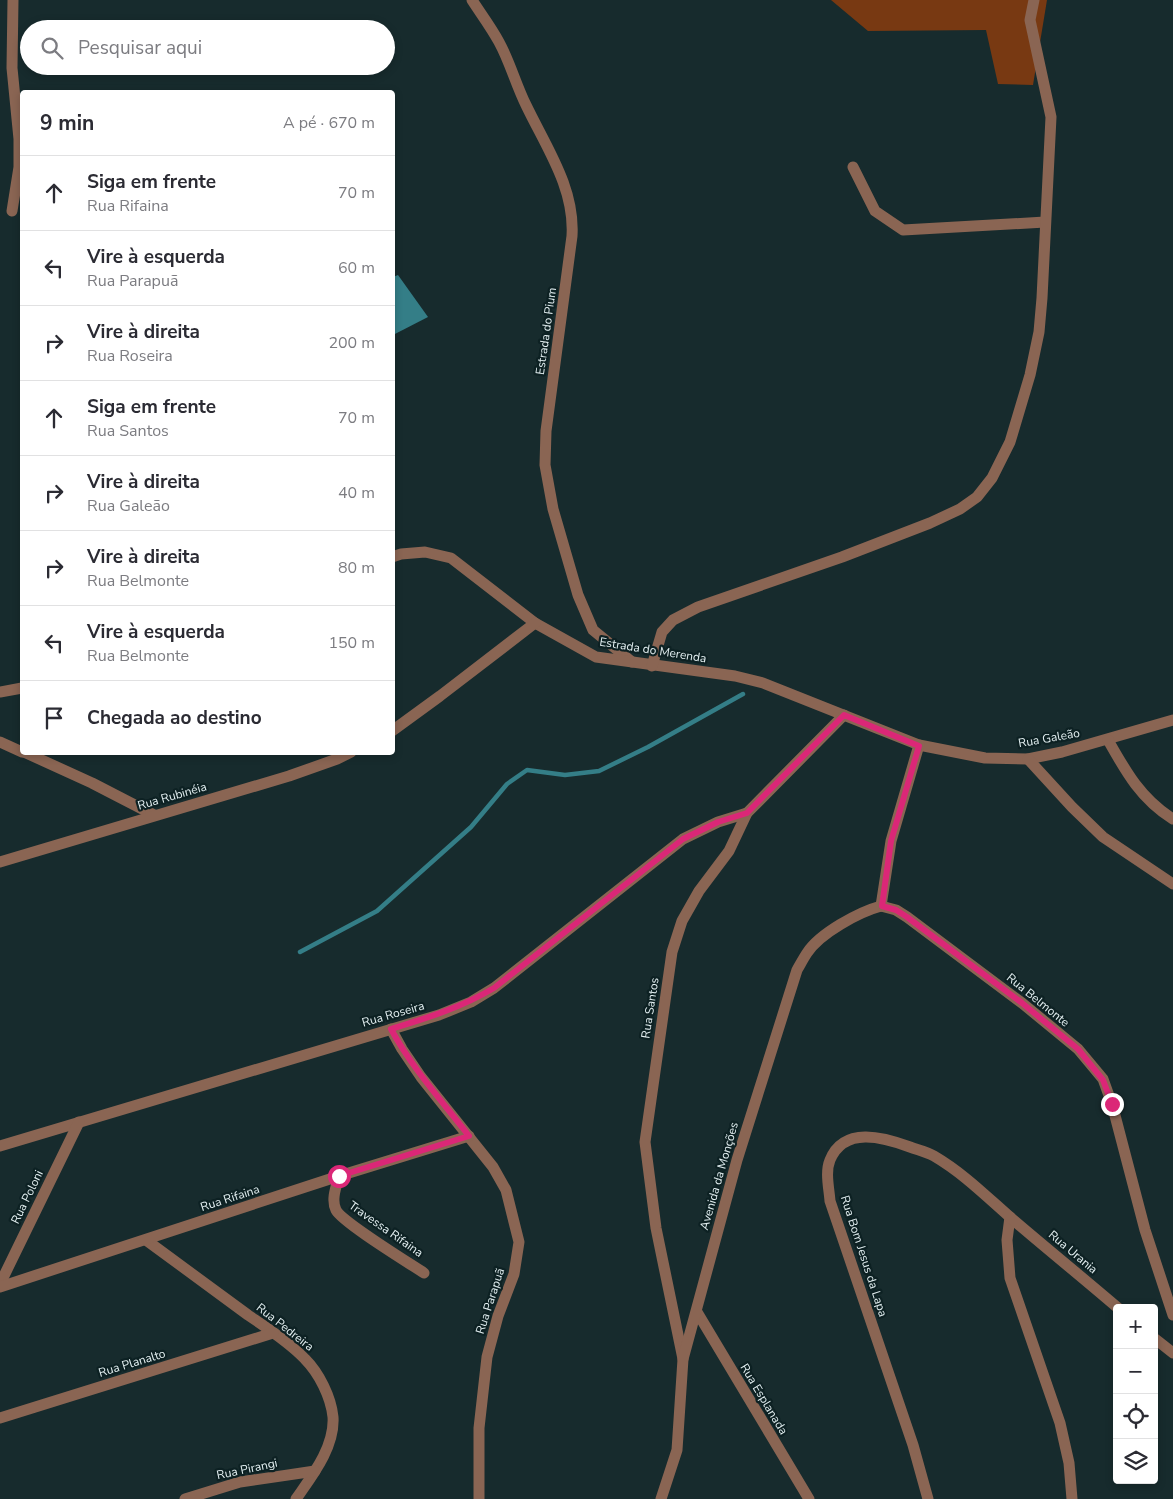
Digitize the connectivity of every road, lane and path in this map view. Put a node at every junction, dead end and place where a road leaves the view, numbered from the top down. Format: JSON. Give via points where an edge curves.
{"nodes":[{"id":1,"x":13,"y":0,"type":"edge"},
{"id":2,"x":472,"y":0,"type":"edge"},
{"id":3,"x":1034,"y":0,"type":"edge"},
{"id":4,"x":0,"y":64,"type":"edge"},
{"id":5,"x":12,"y":68,"type":"junction"},
{"id":6,"x":853,"y":167,"type":"dead end"},
{"id":7,"x":12,"y":211,"type":"dead end"},
{"id":8,"x":1045,"y":222,"type":"junction"},
{"id":9,"x":395,"y":556,"type":"edge"},
{"id":10,"x":535,"y":622,"type":"junction"},
{"id":11,"x":592,"y":630,"type":"junction"},
{"id":12,"x":580,"y":648,"type":"junction"},
{"id":13,"x":633,"y":663,"type":"junction"},
{"id":14,"x":652,"y":666,"type":"junction"},
{"id":15,"x":20,"y":688,"type":"edge"},
{"id":16,"x":0,"y":692,"type":"edge"},
{"id":17,"x":844,"y":715,"type":"junction"},
{"id":18,"x":1173,"y":720,"type":"edge"},
{"id":19,"x":395,"y":729,"type":"edge"},
{"id":20,"x":1108,"y":740,"type":"junction"},
{"id":21,"x":0,"y":742,"type":"edge"},
{"id":22,"x":919,"y":746,"type":"junction"},
{"id":23,"x":20,"y":751,"type":"edge"},
{"id":24,"x":30,"y":755,"type":"edge"},
{"id":25,"x":331,"y":755,"type":"edge"},
{"id":26,"x":345,"y":755,"type":"edge"},
{"id":27,"x":337,"y":759,"type":"junction"},
{"id":28,"x":1028,"y":759,"type":"junction"},
{"id":29,"x":747,"y":813,"type":"junction"},
{"id":30,"x":154,"y":815,"type":"junction"},
{"id":31,"x":1173,"y":819,"type":"edge"},
{"id":32,"x":0,"y":862,"type":"edge"},
{"id":33,"x":1173,"y":884,"type":"edge"},
{"id":34,"x":882,"y":906,"type":"junction"},
{"id":35,"x":391,"y":1029,"type":"junction"},
{"id":36,"x":79,"y":1122,"type":"junction"},
{"id":37,"x":469,"y":1136,"type":"junction"},
{"id":38,"x":0,"y":1146,"type":"edge"},
{"id":39,"x":339,"y":1176,"type":"junction"},
{"id":40,"x":1010,"y":1217,"type":"junction"},
{"id":41,"x":146,"y":1240,"type":"junction"},
{"id":42,"x":424,"y":1273,"type":"dead end"},
{"id":43,"x":0,"y":1285,"type":"edge"},
{"id":44,"x":1113,"y":1304,"type":"edge"},
{"id":45,"x":697,"y":1312,"type":"junction"},
{"id":46,"x":1173,"y":1315,"type":"edge"},
{"id":47,"x":273,"y":1333,"type":"junction"},
{"id":48,"x":1158,"y":1341,"type":"edge"},
{"id":49,"x":1173,"y":1353,"type":"edge"},
{"id":50,"x":683,"y":1359,"type":"junction"},
{"id":51,"x":0,"y":1418,"type":"edge"},
{"id":52,"x":315,"y":1471,"type":"junction"},
{"id":53,"x":185,"y":1499,"type":"edge"},
{"id":54,"x":296,"y":1499,"type":"edge"},
{"id":55,"x":479,"y":1499,"type":"edge"},
{"id":56,"x":661,"y":1499,"type":"edge"},
{"id":57,"x":808,"y":1499,"type":"edge"},
{"id":58,"x":928,"y":1499,"type":"edge"},
{"id":59,"x":1072,"y":1499,"type":"edge"}],
"edges":[{"from":1,"to":5,"type":"street"},
{"from":2,"to":11,"type":"street","name":"Estrada do Pium","via":[[499,43],[562,177],[570,202],[572,236],[546,431],[545,466],[553,509]]},
{"from":3,"to":8,"type":"street","via":[[1030,20],[1051,117]]},
{"from":4,"to":5,"type":"street"},
{"from":5,"to":7,"type":"street","via":[[19,167]]},
{"from":6,"to":8,"type":"street","via":[[875,211],[903,230]]},
{"from":8,"to":14,"type":"street","via":[[1039,332],[1030,375],[1010,442],[992,478],[977,497],[960,509],[913,530],[698,607],[673,620],[662,632]]},
{"from":9,"to":10,"type":"street","name":"Estrada do Merenda","via":[[425,552],[451,558]]},
{"from":10,"to":12,"type":"street","name":"Estrada do Merenda"},
{"from":10,"to":19,"type":"street"},
{"from":11,"to":12,"type":"street","via":[[588,641]]},
{"from":11,"to":13,"type":"street"},
{"from":12,"to":13,"type":"street","name":"Estrada do Merenda","via":[[596,657]]},
{"from":13,"to":14,"type":"street","name":"Estrada do Merenda"},
{"from":14,"to":17,"type":"street","name":"Estrada do Merenda","via":[[735,676],[763,683]]},
{"from":15,"to":16,"type":"street"},
{"from":17,"to":22,"type":"street","name":"Rua Galeão"},
{"from":17,"to":29,"type":"street","name":"Rua Santos"},
{"from":18,"to":20,"type":"street","name":"Rua Galeão"},
{"from":20,"to":28,"type":"street","name":"Rua Galeão"},
{"from":20,"to":31,"type":"street","via":[[1144,796]]},
{"from":21,"to":23,"type":"street"},
{"from":22,"to":28,"type":"street","name":"Rua Galeão","via":[[985,758]]},
{"from":22,"to":34,"type":"street","via":[[891,841]]},
{"from":24,"to":30,"type":"street"},
{"from":25,"to":27,"type":"street"},
{"from":26,"to":27,"type":"street","name":"Rua Rubinéia"},
{"from":27,"to":30,"type":"street","name":"Rua Rubinéia"},
{"from":28,"to":33,"type":"street","via":[[1103,837]]},
{"from":29,"to":35,"type":"street","name":"Rua Roseira","via":[[718,822],[683,839],[494,988],[471,1002]]},
{"from":29,"to":50,"type":"street","name":"Rua Santos","via":[[729,850],[682,920],[672,952],[644,1142],[656,1228]]},
{"from":30,"to":32,"type":"street","name":"Rua Rubinéia"},
{"from":34,"to":45,"type":"street","name":"Avenida da Monções","via":[[856,915],[818,941],[797,970],[737,1160]]},
{"from":34,"to":46,"type":"street","name":"Rua Belmonte","via":[[907,917],[1022,1003],[1078,1049],[1103,1080],[1145,1230]]},
{"from":35,"to":36,"type":"street","name":"Rua Roseira"},
{"from":35,"to":37,"type":"street","name":"Rua Parapuã","via":[[421,1077]]},
{"from":36,"to":38,"type":"street","name":"Rua Roseira"},
{"from":36,"to":43,"type":"street","name":"Rua Poloni"},
{"from":37,"to":39,"type":"street","name":"Rua Rifaina"},
{"from":37,"to":55,"type":"street","name":"Rua Parapuã","via":[[493,1166],[506,1190],[519,1242],[514,1274],[487,1357],[479,1428]]},
{"from":39,"to":41,"type":"street","name":"Rua Rifaina"},
{"from":39,"to":42,"type":"street","name":"Travessa Rifaina","via":[[334,1204],[337,1212]]},
{"from":40,"to":44,"type":"street","name":"Rua Urania"},
{"from":40,"to":58,"type":"street","name":"Rua Bom Jesus da Lapa","via":[[966,1178],[932,1155],[898,1142],[873,1136],[858,1137],[845,1141],[830,1160],[827,1172],[830,1201],[913,1445]]},
{"from":40,"to":59,"type":"street","via":[[1007,1240],[1010,1278],[1060,1423],[1069,1463]]},
{"from":41,"to":43,"type":"street","name":"Rua Rifaina"},
{"from":41,"to":47,"type":"street","name":"Rua Pedreira"},
{"from":45,"to":50,"type":"street","name":"Avenida da Monções"},
{"from":45,"to":57,"type":"street","name":"Rua Esplanada"},
{"from":47,"to":51,"type":"street","name":"Rua Planalto"},
{"from":47,"to":52,"type":"street","name":"Rua Pedreira","via":[[306,1359],[328,1397],[333,1417],[330,1441]]},
{"from":48,"to":49,"type":"street"},
{"from":50,"to":56,"type":"street","name":"Avenida da Monções","via":[[677,1450]]},
{"from":52,"to":53,"type":"street","name":"Rua Pirangi","via":[[240,1482]]},
{"from":52,"to":54,"type":"street","name":"Rua Pedreira"}]}
